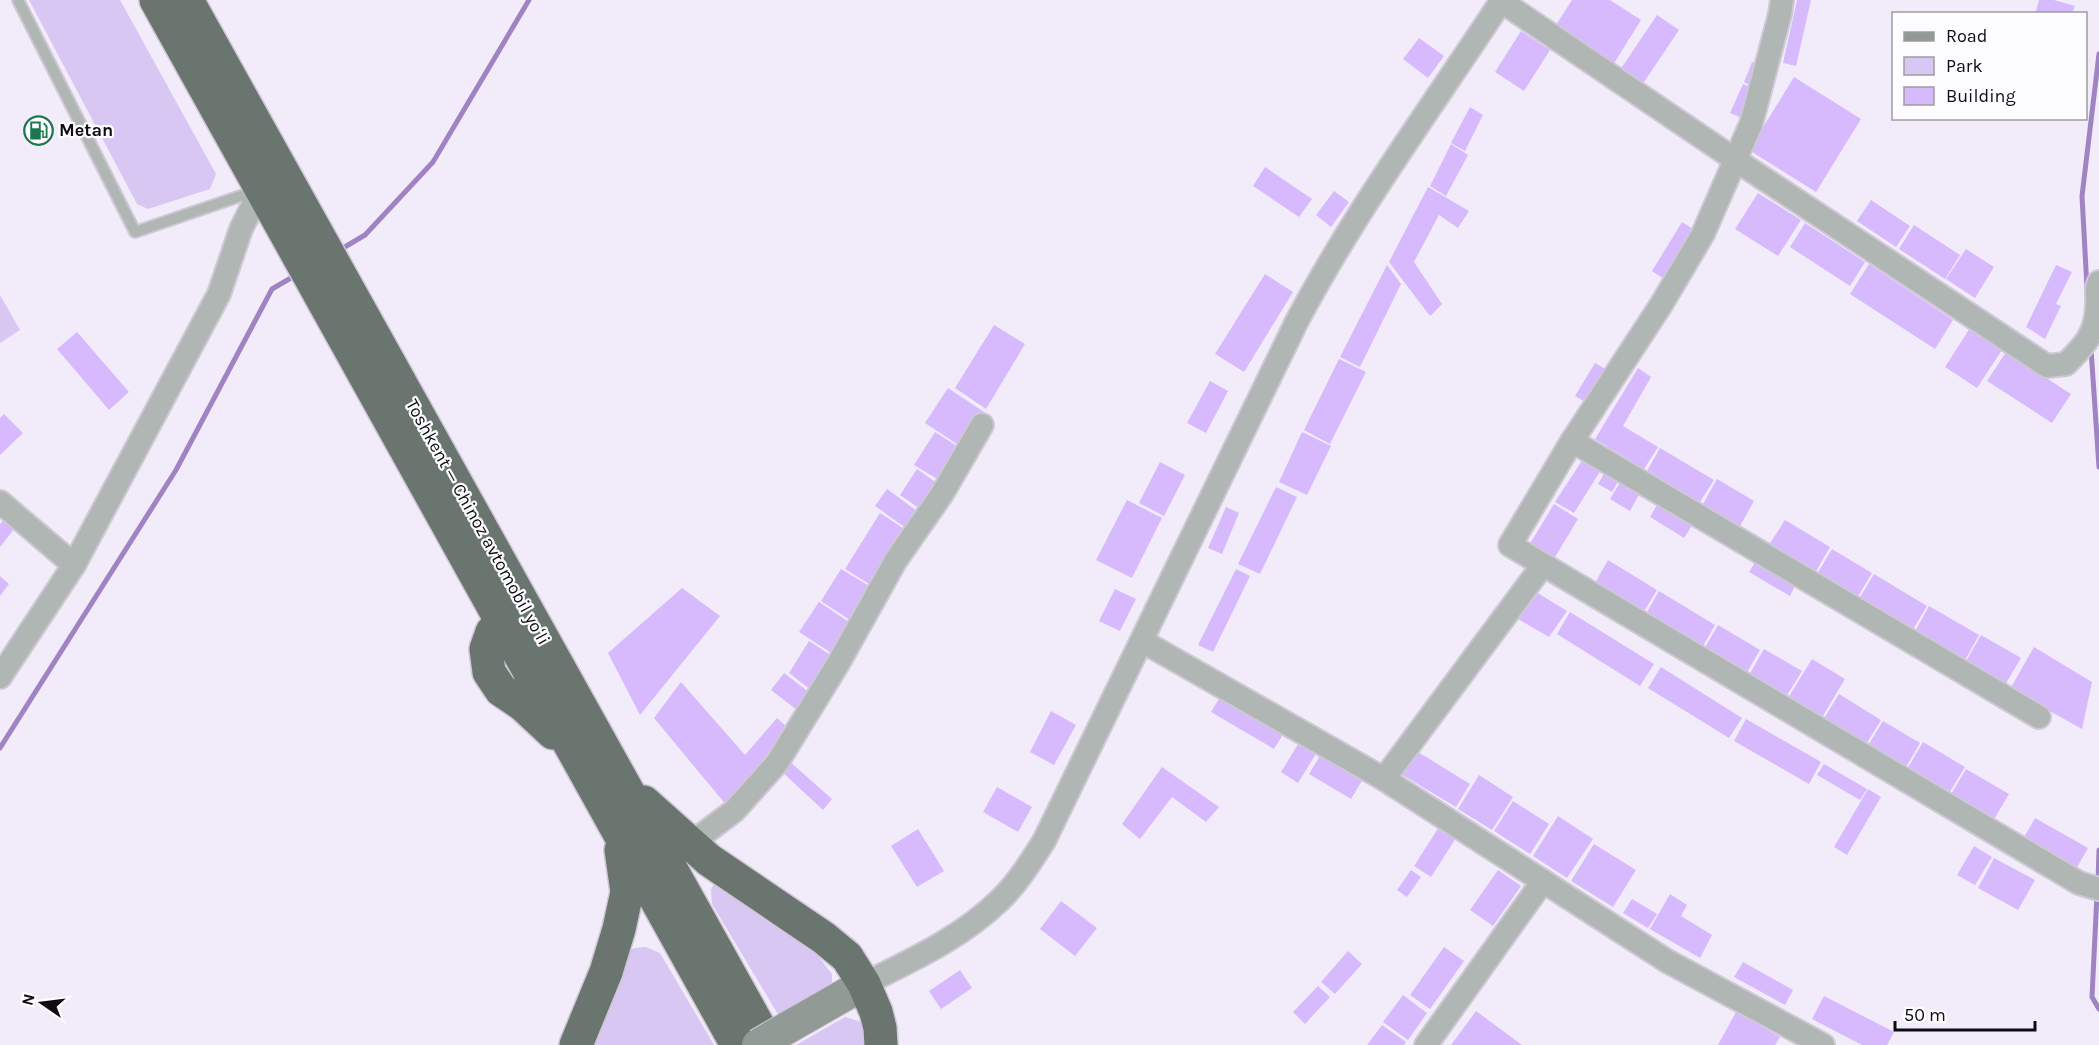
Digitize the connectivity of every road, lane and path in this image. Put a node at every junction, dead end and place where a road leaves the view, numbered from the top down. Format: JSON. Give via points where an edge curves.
{"nodes":[{"id":1,"x":18,"y":0,"type":"edge"},
{"id":2,"x":156,"y":0,"type":"edge"},
{"id":3,"x":187,"y":0,"type":"edge"},
{"id":4,"x":1782,"y":0,"type":"edge"},
{"id":5,"x":1501,"y":1,"type":"edge"},
{"id":6,"x":1737,"y":161,"type":"junction"},
{"id":7,"x":279,"y":203,"type":"junction"},
{"id":8,"x":2099,"y":282,"type":"edge"},
{"id":9,"x":982,"y":425,"type":"dead end"},
{"id":10,"x":1572,"y":441,"type":"junction"},
{"id":11,"x":0,"y":502,"type":"edge"},
{"id":12,"x":74,"y":565,"type":"junction"},
{"id":13,"x":1543,"y":565,"type":"junction"},
{"id":14,"x":516,"y":620,"type":"junction"},
{"id":15,"x":1142,"y":641,"type":"junction"},
{"id":16,"x":0,"y":677,"type":"edge"},
{"id":17,"x":2039,"y":717,"type":"dead end"},
{"id":18,"x":620,"y":777,"type":"junction"},
{"id":19,"x":1384,"y":779,"type":"junction"},
{"id":20,"x":616,"y":827,"type":"junction"},
{"id":21,"x":690,"y":844,"type":"junction"},
{"id":22,"x":1543,"y":881,"type":"junction"},
{"id":23,"x":2089,"y":886,"type":"edge"},
{"id":24,"x":864,"y":984,"type":"junction"},
{"id":25,"x":778,"y":1036,"type":"edge"},
{"id":26,"x":576,"y":1045,"type":"edge"},
{"id":27,"x":737,"y":1045,"type":"edge"},
{"id":28,"x":758,"y":1045,"type":"edge"},
{"id":29,"x":881,"y":1045,"type":"edge"},
{"id":30,"x":1426,"y":1045,"type":"edge"},
{"id":31,"x":1823,"y":1045,"type":"edge"}],
"edges":[{"from":1,"to":7,"type":"lane","via":[[135,232]]},
{"from":2,"to":7,"type":"highway","name":"Toshkent — Chinoz avtomobil yoʻli"},
{"from":3,"to":7,"type":"highway","name":"Toshkent — Chinoz avtomobil yoʻli"},
{"from":4,"to":6,"type":"street","via":[[1751,124]]},
{"from":5,"to":6,"type":"street"},
{"from":5,"to":15,"type":"street","via":[[1325,269]]},
{"from":6,"to":8,"type":"street","via":[[2047,366],[2066,364],[2093,333]]},
{"from":6,"to":10,"type":"street","via":[[1703,234]]},
{"from":7,"to":12,"type":"street","via":[[241,229],[219,294]]},
{"from":7,"to":14,"type":"highway","name":"Toshkent — Chinoz avtomobil yoʻli","via":[[334,292]]},
{"from":9,"to":21,"type":"street","via":[[942,494],[896,560],[777,763],[734,812]]},
{"from":10,"to":13,"type":"street","via":[[1510,545]]},
{"from":10,"to":17,"type":"street"},
{"from":11,"to":12,"type":"street"},
{"from":12,"to":16,"type":"street"},
{"from":13,"to":19,"type":"street"},
{"from":13,"to":23,"type":"street"},
{"from":14,"to":18,"type":"highway","name":"Toshkent — Chinoz avtomobil yoʻli"},
{"from":14,"to":20,"type":"highway","via":[[492,632],[486,650],[489,672],[501,690],[575,753]]},
{"from":15,"to":19,"type":"street"},
{"from":15,"to":24,"type":"street","via":[[1044,841],[1016,881],[956,936]]},
{"from":18,"to":21,"type":"highway"},
{"from":18,"to":25,"type":"highway","name":"Toshkent — Chinoz avtomobil yoʻli"},
{"from":19,"to":22,"type":"street"},
{"from":20,"to":26,"type":"highway","via":[[627,892],[606,972]]},
{"from":20,"to":27,"type":"highway"},
{"from":21,"to":24,"type":"highway","via":[[836,947]]},
{"from":22,"to":30,"type":"street"},
{"from":22,"to":31,"type":"street","via":[[1667,961]]},
{"from":24,"to":25,"type":"main road"},
{"from":24,"to":29,"type":"highway","via":[[876,1012]]},
{"from":25,"to":28,"type":"main road","bridge":true}]}
